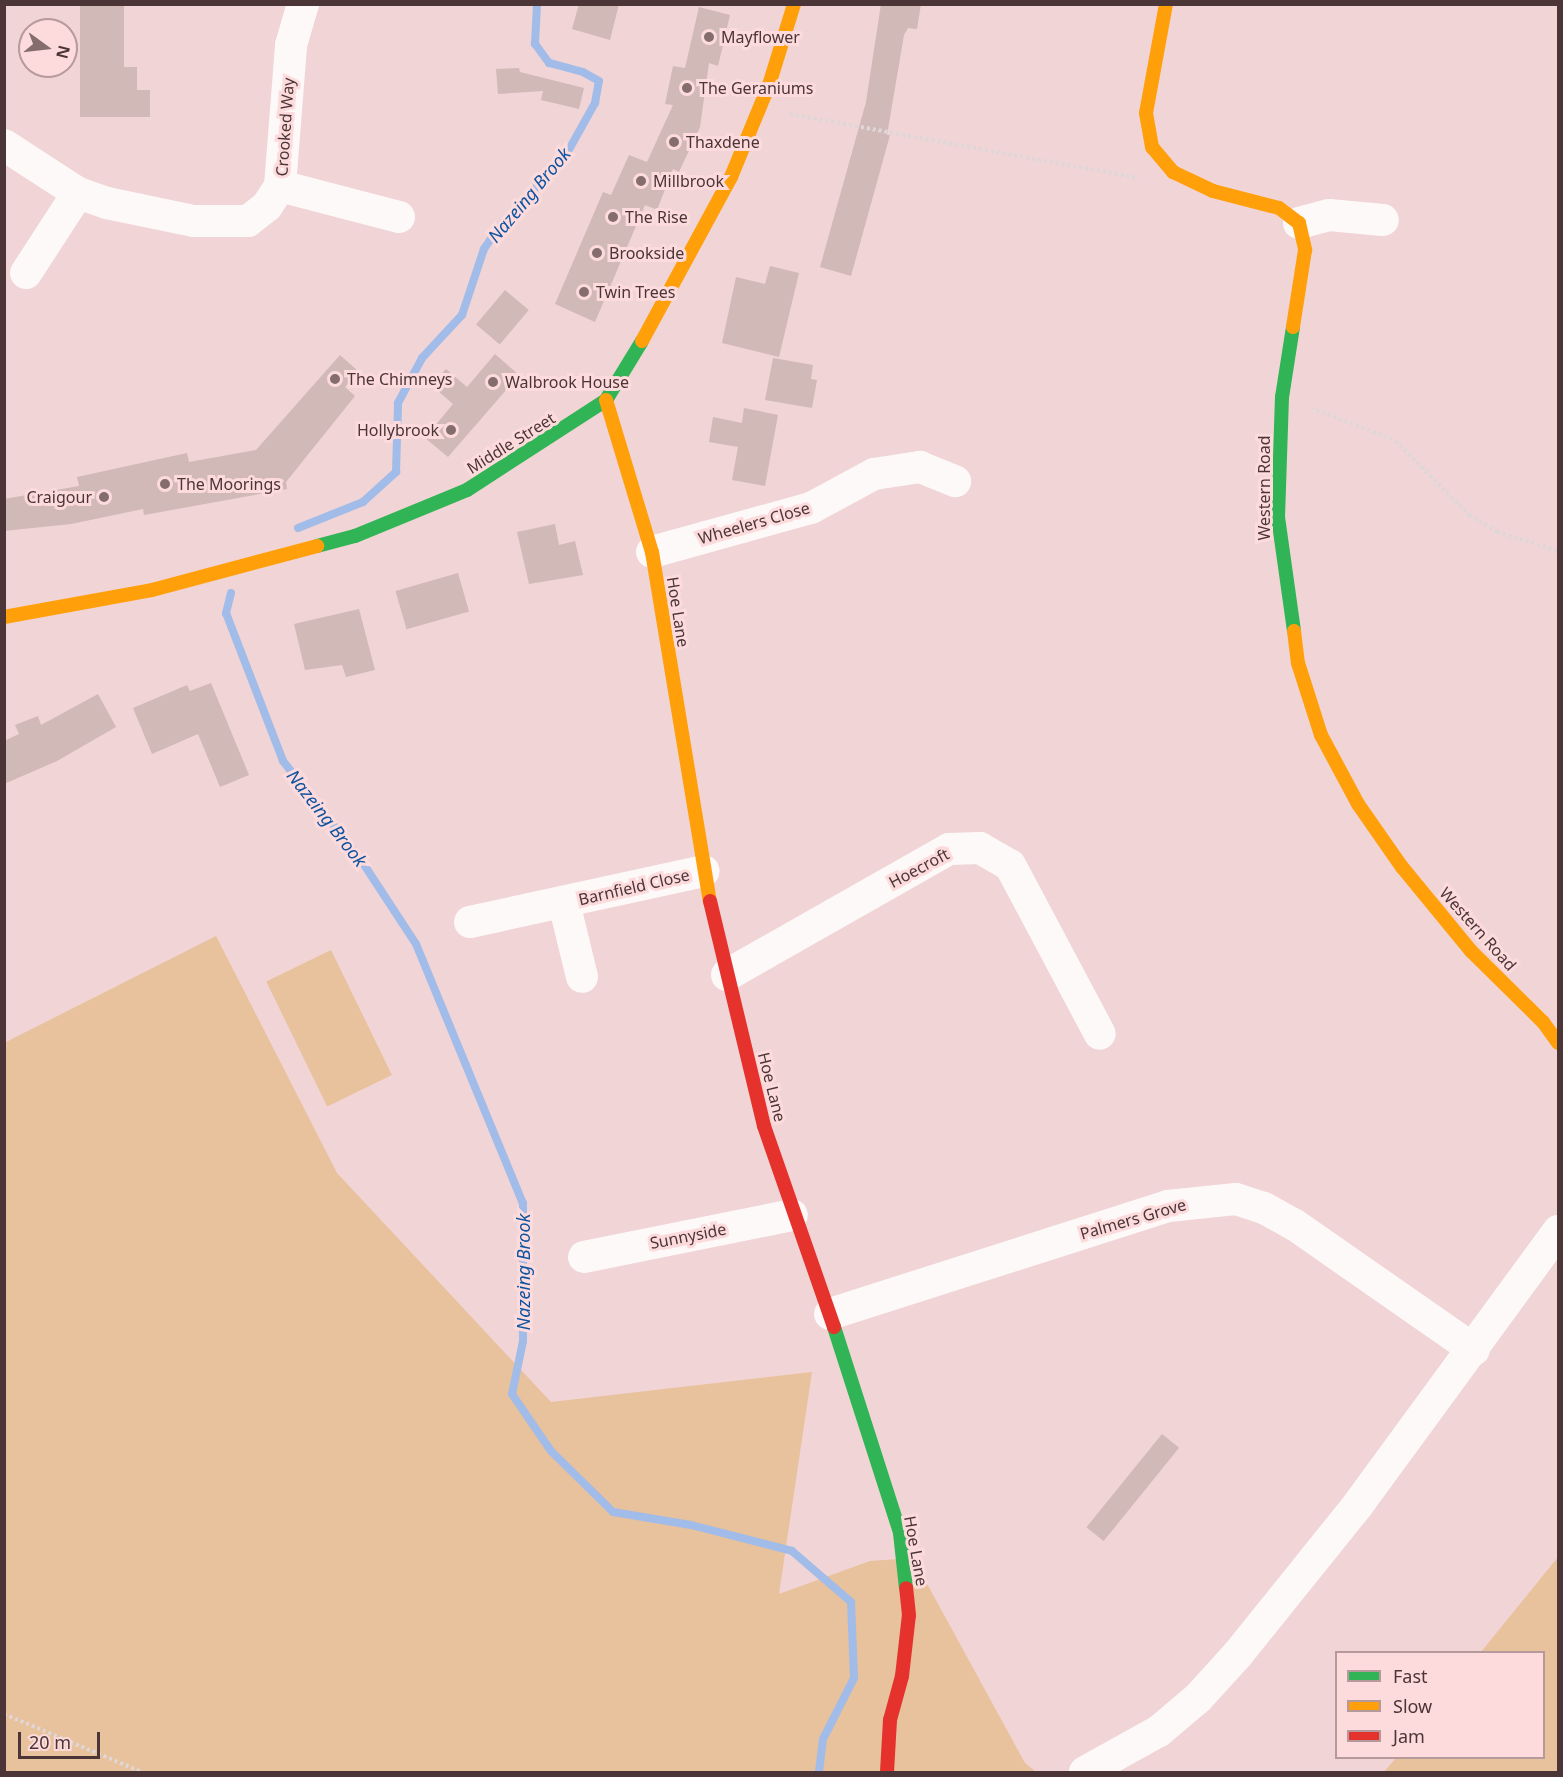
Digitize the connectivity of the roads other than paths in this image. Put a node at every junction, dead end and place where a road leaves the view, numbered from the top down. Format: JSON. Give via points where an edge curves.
{"nodes":[{"id":1,"x":303,"y":4,"type":"edge"},
{"id":2,"x":794,"y":4,"type":"edge"},
{"id":3,"x":1166,"y":4,"type":"edge"},
{"id":4,"x":4,"y":145,"type":"edge"},
{"id":5,"x":280,"y":186,"type":"junction"},
{"id":6,"x":78,"y":193,"type":"junction"},
{"id":7,"x":399,"y":217,"type":"dead end"},
{"id":8,"x":1383,"y":220,"type":"dead end"},
{"id":9,"x":1299,"y":224,"type":"junction"},
{"id":10,"x":26,"y":273,"type":"dead end"},
{"id":11,"x":606,"y":400,"type":"junction"},
{"id":12,"x":955,"y":481,"type":"dead end"},
{"id":13,"x":652,"y":552,"type":"junction"},
{"id":14,"x":4,"y":617,"type":"edge"},
{"id":15,"x":703,"y":871,"type":"junction"},
{"id":16,"x":564,"y":903,"type":"junction"},
{"id":17,"x":470,"y":922,"type":"dead end"},
{"id":18,"x":727,"y":975,"type":"junction"},
{"id":19,"x":582,"y":977,"type":"dead end"},
{"id":20,"x":1553,"y":1024,"type":"edge"},
{"id":21,"x":1100,"y":1034,"type":"dead end"},
{"id":22,"x":792,"y":1215,"type":"junction"},
{"id":23,"x":1558,"y":1231,"type":"edge"},
{"id":24,"x":584,"y":1257,"type":"dead end"},
{"id":25,"x":830,"y":1314,"type":"junction"},
{"id":26,"x":1474,"y":1350,"type":"junction"},
{"id":27,"x":887,"y":1773,"type":"edge"},
{"id":28,"x":1085,"y":1773,"type":"edge"}],
"edges":[{"from":1,"to":5,"type":"street","name":"Crooked Way","via":[[291,45]]},
{"from":2,"to":11,"type":"street","name":"Middle Street","via":[[760,108],[731,177],[671,293]]},
{"from":3,"to":9,"type":"street","via":[[1146,113],[1152,147],[1173,172],[1213,191],[1279,208]]},
{"from":4,"to":6,"type":"street","name":"Crooked Way"},
{"from":5,"to":6,"type":"street","name":"Crooked Way","via":[[267,206],[248,221],[194,221]]},
{"from":5,"to":7,"type":"street"},
{"from":6,"to":10,"type":"street"},
{"from":8,"to":9,"type":"street","via":[[1329,215]]},
{"from":9,"to":20,"type":"street","name":"Western Road","via":[[1305,250],[1282,398],[1278,517],[1298,663],[1321,735],[1358,804],[1402,867],[1471,951]]},
{"from":11,"to":13,"type":"street","name":"Hoe Lane"},
{"from":11,"to":14,"type":"street","name":"Middle Street","via":[[467,490],[355,536],[153,590]]},
{"from":12,"to":13,"type":"street","name":"Wheelers Close","via":[[920,467],[874,474],[812,508]]},
{"from":13,"to":15,"type":"street","name":"Hoe Lane"},
{"from":15,"to":16,"type":"street","name":"Barnfield Close"},
{"from":15,"to":18,"type":"street","name":"Hoe Lane"},
{"from":16,"to":17,"type":"street","name":"Barnfield Close"},
{"from":16,"to":19,"type":"street","name":"Barnfield Close"},
{"from":18,"to":21,"type":"street","name":"Hoecroft","via":[[949,849],[980,848],[1010,865]]},
{"from":18,"to":22,"type":"street","name":"Hoe Lane","via":[[764,1126]]},
{"from":22,"to":24,"type":"street","name":"Sunnyside"},
{"from":22,"to":25,"type":"street","name":"Hoe Lane"},
{"from":23,"to":26,"type":"street"},
{"from":25,"to":26,"type":"street","name":"Palmers Grove","via":[[1168,1206],[1236,1199],[1264,1208],[1295,1225]]},
{"from":25,"to":27,"type":"street","name":"Hoe Lane","via":[[900,1533],[909,1615],[902,1676],[890,1720]]},
{"from":26,"to":28,"type":"street","via":[[1358,1506],[1203,1693],[1159,1731]]}]}
